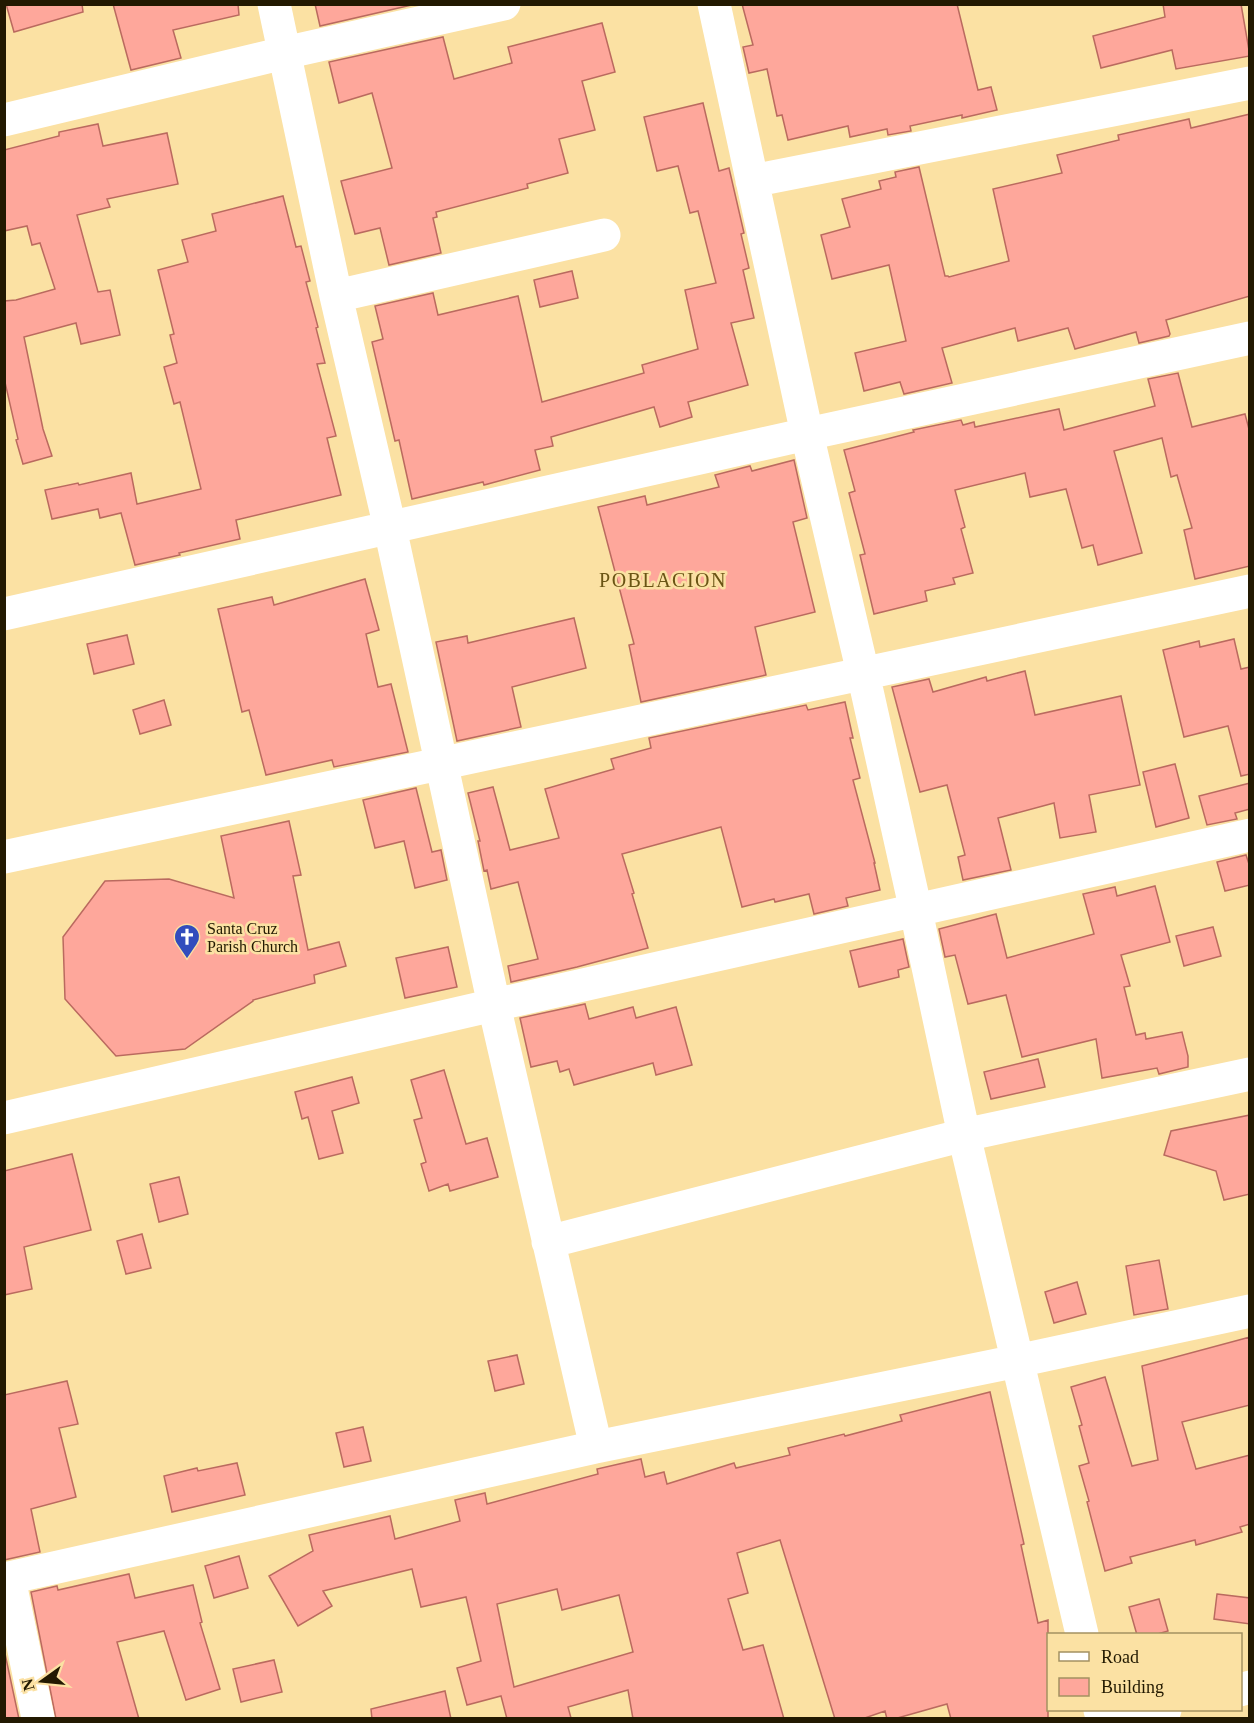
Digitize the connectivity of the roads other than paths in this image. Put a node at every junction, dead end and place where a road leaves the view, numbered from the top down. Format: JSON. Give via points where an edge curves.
{"nodes":[{"id":1,"x":274,"y":4,"type":"edge"},
{"id":2,"x":504,"y":4,"type":"edge"},
{"id":3,"x":714,"y":4,"type":"edge"},
{"id":4,"x":284,"y":53,"type":"junction"},
{"id":5,"x":1250,"y":83,"type":"edge"},
{"id":6,"x":4,"y":120,"type":"edge"},
{"id":7,"x":752,"y":181,"type":"junction"},
{"id":8,"x":604,"y":235,"type":"dead end"},
{"id":9,"x":336,"y":296,"type":"junction"},
{"id":10,"x":1250,"y":338,"type":"edge"},
{"id":11,"x":807,"y":434,"type":"junction"},
{"id":12,"x":390,"y":528,"type":"junction"},
{"id":13,"x":1250,"y":591,"type":"edge"},
{"id":14,"x":4,"y":614,"type":"edge"},
{"id":15,"x":863,"y":673,"type":"junction"},
{"id":16,"x":440,"y":764,"type":"junction"},
{"id":17,"x":1250,"y":836,"type":"edge"},
{"id":18,"x":4,"y":857,"type":"edge"},
{"id":19,"x":916,"y":911,"type":"junction"},
{"id":20,"x":494,"y":1005,"type":"junction"},
{"id":21,"x":1250,"y":1074,"type":"edge"},
{"id":22,"x":4,"y":1118,"type":"edge"},
{"id":23,"x":964,"y":1135,"type":"junction"},
{"id":24,"x":549,"y":1242,"type":"junction"},
{"id":25,"x":1250,"y":1311,"type":"edge"},
{"id":26,"x":1017,"y":1361,"type":"junction"},
{"id":27,"x":596,"y":1447,"type":"junction"},
{"id":28,"x":7,"y":1579,"type":"edge"},
{"id":29,"x":1082,"y":1633,"type":"edge"},
{"id":30,"x":1161,"y":1711,"type":"edge"},
{"id":31,"x":39,"y":1719,"type":"edge"},
{"id":32,"x":1130,"y":1719,"type":"edge"}],
"edges":[{"from":1,"to":4,"type":"street"},
{"from":2,"to":4,"type":"street"},
{"from":3,"to":7,"type":"street"},
{"from":4,"to":6,"type":"street"},
{"from":4,"to":9,"type":"street"},
{"from":5,"to":7,"type":"street"},
{"from":7,"to":11,"type":"street"},
{"from":8,"to":9,"type":"street"},
{"from":9,"to":12,"type":"street"},
{"from":10,"to":11,"type":"street"},
{"from":11,"to":12,"type":"street"},
{"from":11,"to":15,"type":"street"},
{"from":12,"to":14,"type":"street"},
{"from":12,"to":16,"type":"street"},
{"from":13,"to":15,"type":"street"},
{"from":15,"to":16,"type":"street"},
{"from":15,"to":19,"type":"street"},
{"from":16,"to":18,"type":"street"},
{"from":16,"to":20,"type":"street"},
{"from":17,"to":19,"type":"street"},
{"from":19,"to":20,"type":"street"},
{"from":19,"to":23,"type":"street"},
{"from":20,"to":22,"type":"street"},
{"from":20,"to":24,"type":"street"},
{"from":21,"to":23,"type":"street"},
{"from":23,"to":24,"type":"street"},
{"from":23,"to":26,"type":"street"},
{"from":24,"to":27,"type":"street"},
{"from":25,"to":26,"type":"street"},
{"from":26,"to":27,"type":"street"},
{"from":26,"to":29,"type":"street"},
{"from":27,"to":28,"type":"street"},
{"from":28,"to":31,"type":"street"},
{"from":30,"to":32,"type":"street"}]}
